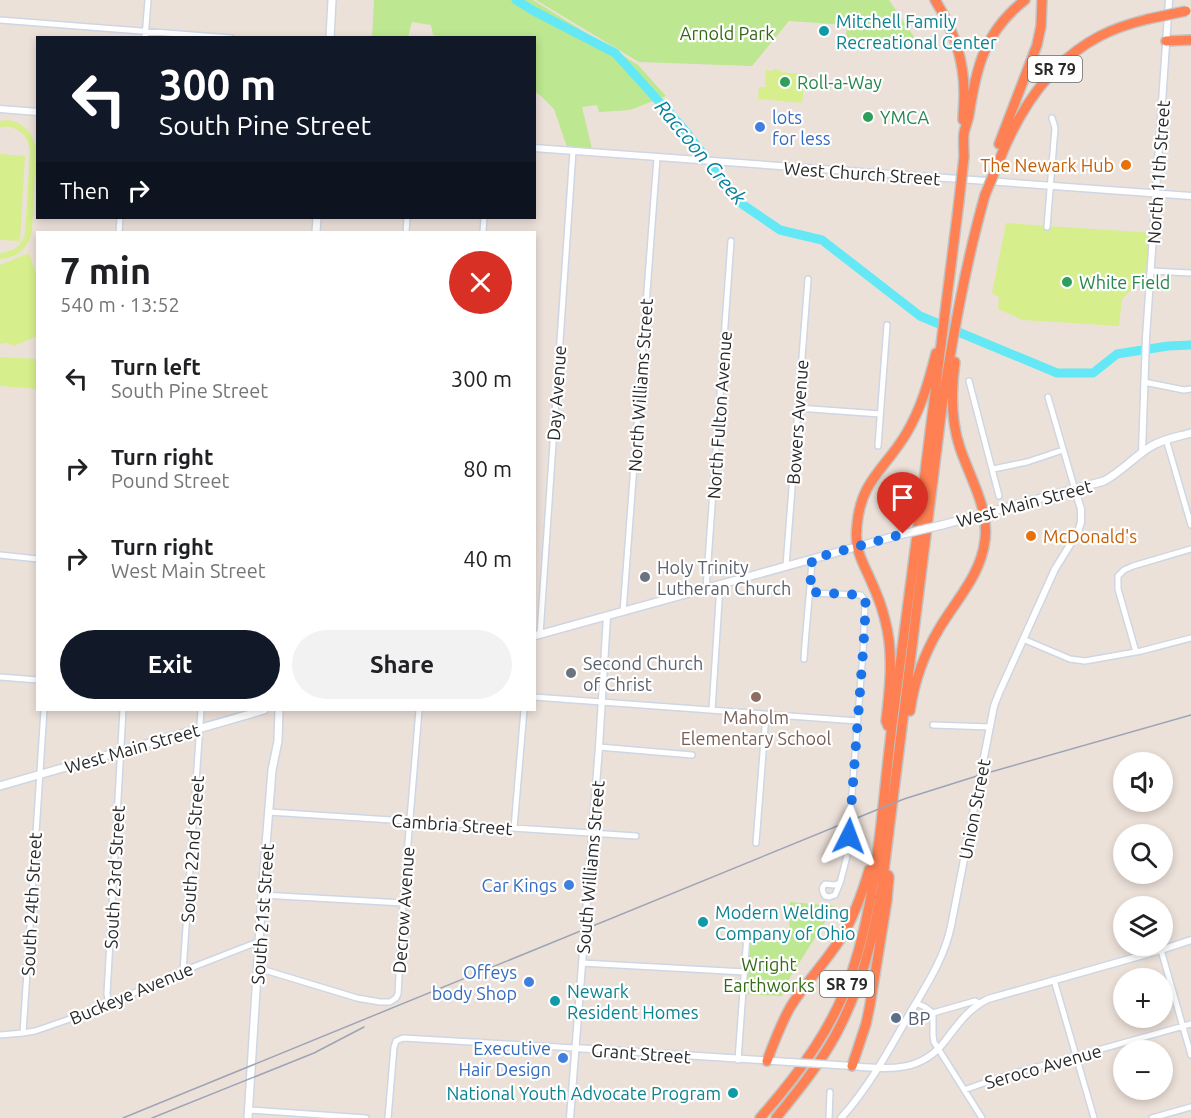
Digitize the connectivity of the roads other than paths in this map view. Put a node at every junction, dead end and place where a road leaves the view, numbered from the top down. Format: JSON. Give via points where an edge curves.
{"nodes":[{"id":1,"x":148,"y":0,"type":"edge"},
{"id":2,"x":332,"y":0,"type":"edge"},
{"id":3,"x":934,"y":0,"type":"edge"},
{"id":4,"x":1025,"y":0,"type":"edge"},
{"id":5,"x":1042,"y":0,"type":"edge"},
{"id":6,"x":1169,"y":0,"type":"edge"},
{"id":7,"x":1188,"y":11,"type":"edge"},
{"id":8,"x":0,"y":20,"type":"edge"},
{"id":9,"x":145,"y":34,"type":"edge"},
{"id":10,"x":188,"y":36,"type":"edge"},
{"id":11,"x":330,"y":36,"type":"edge"},
{"id":12,"x":1191,"y":40,"type":"edge"},
{"id":13,"x":1166,"y":41,"type":"junction"},
{"id":14,"x":0,"y":109,"type":"edge"},
{"id":15,"x":36,"y":112,"type":"edge"},
{"id":16,"x":1052,"y":118,"type":"dead end"},
{"id":17,"x":964,"y":134,"type":"junction"},
{"id":18,"x":536,"y":148,"type":"edge"},
{"id":19,"x":573,"y":151,"type":"junction"},
{"id":20,"x":657,"y":158,"type":"junction"},
{"id":21,"x":996,"y":160,"type":"junction"},
{"id":22,"x":1051,"y":186,"type":"junction"},
{"id":23,"x":1156,"y":193,"type":"junction"},
{"id":24,"x":1191,"y":196,"type":"edge"},
{"id":25,"x":1047,"y":227,"type":"dead end"},
{"id":26,"x":731,"y":241,"type":"dead end"},
{"id":27,"x":1151,"y":271,"type":"junction"},
{"id":28,"x":1191,"y":273,"type":"edge"},
{"id":29,"x":808,"y":279,"type":"dead end"},
{"id":30,"x":887,"y":324,"type":"dead end"},
{"id":31,"x":947,"y":347,"type":"junction"},
{"id":32,"x":969,"y":381,"type":"dead end"},
{"id":33,"x":1144,"y":382,"type":"junction"},
{"id":34,"x":1191,"y":389,"type":"edge"},
{"id":35,"x":1048,"y":397,"type":"dead end"},
{"id":36,"x":798,"y":408,"type":"junction"},
{"id":37,"x":880,"y":414,"type":"junction"},
{"id":38,"x":1191,"y":433,"type":"edge"},
{"id":39,"x":1166,"y":439,"type":"junction"},
{"id":40,"x":878,"y":446,"type":"dead end"},
{"id":41,"x":1063,"y":450,"type":"junction"},
{"id":42,"x":1142,"y":452,"type":"junction"},
{"id":43,"x":993,"y":469,"type":"junction"},
{"id":44,"x":1075,"y":490,"type":"junction"},
{"id":45,"x":999,"y":496,"type":"dead end"},
{"id":46,"x":985,"y":513,"type":"junction"},
{"id":47,"x":1191,"y":525,"type":"edge"},
{"id":48,"x":856,"y":546,"type":"junction"},
{"id":49,"x":1191,"y":549,"type":"edge"},
{"id":50,"x":0,"y":555,"type":"edge"},
{"id":51,"x":36,"y":558,"type":"edge"},
{"id":52,"x":812,"y":559,"type":"junction"},
{"id":53,"x":786,"y":566,"type":"junction"},
{"id":54,"x":720,"y":585,"type":"junction"},
{"id":55,"x":706,"y":589,"type":"junction"},
{"id":56,"x":810,"y":592,"type":"junction"},
{"id":57,"x":623,"y":612,"type":"junction"},
{"id":58,"x":607,"y":616,"type":"junction"},
{"id":59,"x":537,"y":635,"type":"edge"},
{"id":60,"x":1191,"y":638,"type":"edge"},
{"id":61,"x":1023,"y":639,"type":"junction"},
{"id":62,"x":1136,"y":652,"type":"junction"},
{"id":63,"x":804,"y":659,"type":"dead end"},
{"id":64,"x":0,"y":677,"type":"edge"},
{"id":65,"x":36,"y":680,"type":"edge"},
{"id":66,"x":536,"y":697,"type":"edge"},
{"id":67,"x":602,"y":702,"type":"junction"},
{"id":68,"x":712,"y":710,"type":"junction"},
{"id":69,"x":44,"y":711,"type":"edge"},
{"id":70,"x":123,"y":711,"type":"edge"},
{"id":71,"x":201,"y":711,"type":"edge"},
{"id":72,"x":260,"y":711,"type":"edge"},
{"id":73,"x":279,"y":711,"type":"edge"},
{"id":74,"x":419,"y":711,"type":"edge"},
{"id":75,"x":524,"y":711,"type":"edge"},
{"id":76,"x":766,"y":714,"type":"junction"},
{"id":77,"x":858,"y":721,"type":"junction"},
{"id":78,"x":933,"y":724,"type":"dead end"},
{"id":79,"x":200,"y":728,"type":"junction"},
{"id":80,"x":990,"y":728,"type":"junction"},
{"id":81,"x":902,"y":732,"type":"junction"},
{"id":82,"x":890,"y":739,"type":"junction"},
{"id":83,"x":599,"y":747,"type":"junction"},
{"id":84,"x":121,"y":751,"type":"junction"},
{"id":85,"x":692,"y":756,"type":"dead end"},
{"id":86,"x":40,"y":774,"type":"junction"},
{"id":87,"x":0,"y":786,"type":"edge"},
{"id":88,"x":269,"y":812,"type":"junction"},
{"id":89,"x":410,"y":822,"type":"junction"},
{"id":90,"x":880,"y":827,"type":"junction"},
{"id":91,"x":514,"y":828,"type":"junction"},
{"id":92,"x":593,"y":833,"type":"junction"},
{"id":93,"x":636,"y":836,"type":"dead end"},
{"id":94,"x":756,"y":843,"type":"dead end"},
{"id":95,"x":884,"y":866,"type":"junction"},
{"id":96,"x":840,"y":883,"type":"dead end"},
{"id":97,"x":262,"y":895,"type":"junction"},
{"id":98,"x":403,"y":903,"type":"junction"},
{"id":99,"x":747,"y":935,"type":"dead end"},
{"id":100,"x":260,"y":940,"type":"junction"},
{"id":101,"x":1191,"y":940,"type":"edge"},
{"id":102,"x":1173,"y":946,"type":"edge"},
{"id":103,"x":1139,"y":956,"type":"edge"},
{"id":104,"x":1163,"y":956,"type":"edge"},
{"id":105,"x":582,"y":963,"type":"junction"},
{"id":106,"x":258,"y":968,"type":"junction"},
{"id":107,"x":183,"y":970,"type":"junction"},
{"id":108,"x":745,"y":972,"type":"junction"},
{"id":109,"x":1053,"y":980,"type":"junction"},
{"id":110,"x":916,"y":1003,"type":"junction"},
{"id":111,"x":980,"y":1003,"type":"junction"},
{"id":112,"x":110,"y":1004,"type":"junction"},
{"id":113,"x":933,"y":1013,"type":"junction"},
{"id":114,"x":1191,"y":1024,"type":"edge"},
{"id":115,"x":1183,"y":1026,"type":"junction"},
{"id":116,"x":23,"y":1034,"type":"junction"},
{"id":117,"x":0,"y":1035,"type":"edge"},
{"id":118,"x":574,"y":1048,"type":"junction"},
{"id":119,"x":939,"y":1049,"type":"junction"},
{"id":120,"x":1191,"y":1055,"type":"edge"},
{"id":121,"x":1077,"y":1057,"type":"junction"},
{"id":122,"x":738,"y":1059,"type":"junction"},
{"id":123,"x":767,"y":1061,"type":"junction"},
{"id":124,"x":852,"y":1066,"type":"junction"},
{"id":125,"x":879,"y":1067,"type":"junction"},
{"id":126,"x":964,"y":1090,"type":"junction"},
{"id":127,"x":830,"y":1092,"type":"dead end"},
{"id":128,"x":1191,"y":1107,"type":"edge"},
{"id":129,"x":249,"y":1110,"type":"junction"},
{"id":130,"x":248,"y":1118,"type":"edge"},
{"id":131,"x":366,"y":1118,"type":"edge"},
{"id":132,"x":388,"y":1118,"type":"edge"},
{"id":133,"x":570,"y":1118,"type":"edge"},
{"id":134,"x":760,"y":1118,"type":"edge"},
{"id":135,"x":776,"y":1118,"type":"edge"},
{"id":136,"x":829,"y":1118,"type":"edge"},
{"id":137,"x":841,"y":1118,"type":"edge"},
{"id":138,"x":982,"y":1118,"type":"edge"},
{"id":139,"x":1094,"y":1118,"type":"edge"},
{"id":140,"x":1152,"y":1118,"type":"edge"}],
"edges":[{"from":1,"to":9,"type":"street"},
{"from":2,"to":11,"type":"main road"},
{"from":3,"to":17,"type":"highway","via":[[958,45]]},
{"from":4,"to":17,"type":"highway","via":[[996,31],[981,60]]},
{"from":5,"to":21,"type":"highway","via":[[1036,45]]},
{"from":6,"to":13,"type":"street","name":"North 11th Street"},
{"from":7,"to":21,"type":"highway","number":"SR 79","bridge":true,"via":[[1118,28],[1084,45],[1062,62],[1026,106]]},
{"from":8,"to":9,"type":"street"},
{"from":9,"to":10,"type":"street"},
{"from":12,"to":13,"type":"highway"},
{"from":13,"to":23,"type":"street","name":"North 11th Street"},
{"from":14,"to":15,"type":"street"},
{"from":16,"to":22,"type":"street"},
{"from":17,"to":31,"type":"highway","bridge":true,"via":[[943,327]]},
{"from":18,"to":19,"type":"street","name":"West Church Street"},
{"from":19,"to":20,"type":"street","name":"West Church Street"},
{"from":19,"to":59,"type":"street","name":"Day Avenue"},
{"from":20,"to":22,"type":"street","name":"West Church Street"},
{"from":20,"to":57,"type":"street","name":"North Williams Street"},
{"from":21,"to":31,"type":"highway","number":"SR 79","bridge":true,"via":[[969,253],[961,294],[961,324]]},
{"from":22,"to":23,"type":"street","name":"West Church Street"},
{"from":22,"to":25,"type":"street"},
{"from":23,"to":24,"type":"street","name":"West Church Street"},
{"from":23,"to":27,"type":"street","name":"North 11th Street"},
{"from":26,"to":55,"type":"street","name":"North Fulton Avenue"},
{"from":27,"to":28,"type":"street"},
{"from":27,"to":33,"type":"street","name":"North 11th Street"},
{"from":29,"to":36,"type":"street","name":"Bowers Avenue"},
{"from":30,"to":37,"type":"street"},
{"from":31,"to":46,"type":"highway","via":[[953,373],[956,432]]},
{"from":31,"to":48,"type":"highway","via":[[906,434],[863,495]]},
{"from":31,"to":81,"type":"highway","number":"SR 79"},
{"from":31,"to":82,"type":"highway","number":"SR 79"},
{"from":32,"to":43,"type":"street"},
{"from":33,"to":34,"type":"street"},
{"from":33,"to":42,"type":"street","name":"North 11th Street"},
{"from":35,"to":41,"type":"street"},
{"from":36,"to":37,"type":"street"},
{"from":36,"to":53,"type":"street","name":"Bowers Avenue"},
{"from":37,"to":40,"type":"street"},
{"from":38,"to":39,"type":"main road","name":"West Main Street"},
{"from":39,"to":42,"type":"main road","name":"West Main Street"},
{"from":39,"to":47,"type":"street"},
{"from":41,"to":43,"type":"street"},
{"from":41,"to":44,"type":"street"},
{"from":42,"to":44,"type":"main road","name":"West Main Street","via":[[1112,477]]},
{"from":43,"to":45,"type":"street"},
{"from":44,"to":46,"type":"main road","name":"West Main Street"},
{"from":44,"to":61,"type":"street","name":"Union Street","via":[[1081,509],[1078,532]]},
{"from":46,"to":48,"type":"main road","name":"West Main Street","bridge":true},
{"from":46,"to":81,"type":"highway","via":[[986,539],[978,569],[927,650],[908,726]]},
{"from":48,"to":52,"type":"main road","name":"West Main Street"},
{"from":48,"to":82,"type":"highway","via":[[888,633],[886,721]]},
{"from":49,"to":62,"type":"street","via":[[1133,566],[1118,576]]},
{"from":50,"to":51,"type":"street"},
{"from":52,"to":53,"type":"main road","name":"West Main Street"},
{"from":52,"to":56,"type":"street"},
{"from":53,"to":54,"type":"main road","name":"West Main Street"},
{"from":54,"to":55,"type":"main road","name":"West Main Street"},
{"from":54,"to":68,"type":"street"},
{"from":55,"to":57,"type":"main road","name":"West Main Street"},
{"from":56,"to":63,"type":"street"},
{"from":56,"to":77,"type":"street","via":[[861,595],[866,604]]},
{"from":57,"to":58,"type":"main road","name":"West Main Street"},
{"from":58,"to":59,"type":"main road","name":"West Main Street"},
{"from":58,"to":67,"type":"street","name":"South Williams Street"},
{"from":60,"to":62,"type":"street"},
{"from":61,"to":62,"type":"street","via":[[1077,660]]},
{"from":61,"to":80,"type":"street","name":"Union Street","via":[[994,706]]},
{"from":64,"to":65,"type":"street"},
{"from":66,"to":67,"type":"street"},
{"from":67,"to":68,"type":"street"},
{"from":67,"to":83,"type":"street","name":"South Williams Street"},
{"from":68,"to":76,"type":"street"},
{"from":69,"to":86,"type":"street","name":"South 24th Street"},
{"from":70,"to":84,"type":"street","name":"South 23rd Street"},
{"from":71,"to":79,"type":"street","name":"South 22nd Street"},
{"from":72,"to":79,"type":"main road","name":"West Main Street"},
{"from":73,"to":88,"type":"main road","name":"South 21st Street"},
{"from":74,"to":89,"type":"street","name":"Decrow Avenue"},
{"from":75,"to":91,"type":"street"},
{"from":76,"to":77,"type":"street"},
{"from":76,"to":94,"type":"street"},
{"from":77,"to":96,"type":"street","via":[[847,856]]},
{"from":78,"to":80,"type":"street"},
{"from":79,"to":84,"type":"main road","name":"West Main Street"},
{"from":79,"to":107,"type":"street","name":"South 22nd Street"},
{"from":80,"to":110,"type":"street","name":"Union Street","via":[[948,942]]},
{"from":81,"to":95,"type":"highway","number":"SR 79"},
{"from":82,"to":90,"type":"highway","number":"SR 79"},
{"from":83,"to":85,"type":"street"},
{"from":83,"to":92,"type":"street","name":"South Williams Street"},
{"from":84,"to":86,"type":"main road","name":"West Main Street"},
{"from":84,"to":112,"type":"street","name":"South 23rd Street","via":[[107,994]]},
{"from":86,"to":87,"type":"main road","name":"West Main Street"},
{"from":86,"to":116,"type":"street","name":"South 24th Street"},
{"from":88,"to":89,"type":"street","name":"Cambria Street"},
{"from":88,"to":97,"type":"main road","name":"South 21st Street"},
{"from":89,"to":91,"type":"street","name":"Cambria Street"},
{"from":89,"to":98,"type":"street","name":"Decrow Avenue"},
{"from":90,"to":123,"type":"highway","via":[[855,912],[840,940],[792,1004]]},
{"from":90,"to":134,"type":"highway","number":"SR 79","via":[[867,912],[847,985],[804,1065]]},
{"from":91,"to":92,"type":"street","name":"Cambria Street"},
{"from":92,"to":93,"type":"street","name":"Cambria Street"},
{"from":92,"to":105,"type":"street","name":"South Williams Street"},
{"from":95,"to":124,"type":"highway","via":[[889,877],[887,900],[873,988]]},
{"from":95,"to":135,"type":"highway","number":"SR 79","via":[[871,946],[856,991],[823,1056]]},
{"from":97,"to":98,"type":"street"},
{"from":97,"to":100,"type":"main road","name":"South 21st Street"},
{"from":98,"to":106,"type":"street","name":"Decrow Avenue","via":[[398,994],[390,1002],[357,998]]},
{"from":99,"to":108,"type":"street"},
{"from":100,"to":106,"type":"main road","name":"South 21st Street"},
{"from":100,"to":107,"type":"street","name":"Buckeye Avenue"},
{"from":101,"to":102,"type":"street"},
{"from":103,"to":109,"type":"street"},
{"from":104,"to":115,"type":"street"},
{"from":105,"to":108,"type":"street"},
{"from":105,"to":118,"type":"street","name":"South Williams Street"},
{"from":106,"to":129,"type":"main road","name":"South 21st Street"},
{"from":107,"to":112,"type":"street","name":"Buckeye Avenue"},
{"from":108,"to":122,"type":"street"},
{"from":109,"to":111,"type":"street"},
{"from":109,"to":121,"type":"street"},
{"from":110,"to":113,"type":"street"},
{"from":110,"to":125,"type":"street","name":"Union Street"},
{"from":111,"to":113,"type":"street"},
{"from":111,"to":119,"type":"street","name":"Grant Street","via":[[966,1014]]},
{"from":112,"to":116,"type":"street","name":"Buckeye Avenue"},
{"from":113,"to":119,"type":"street","via":[[933,1036]]},
{"from":114,"to":115,"type":"street","name":"Seroco Avenue"},
{"from":115,"to":120,"type":"street"},
{"from":115,"to":121,"type":"street","name":"Seroco Avenue"},
{"from":116,"to":117,"type":"street","name":"Buckeye Avenue"},
{"from":118,"to":122,"type":"street","name":"Grant Street"},
{"from":118,"to":132,"type":"street","name":"Grant Street","via":[[403,1038],[394,1047]]},
{"from":118,"to":133,"type":"street","name":"South Williams Street"},
{"from":119,"to":125,"type":"street","name":"Grant Street","via":[[916,1065]]},
{"from":119,"to":126,"type":"street"},
{"from":121,"to":126,"type":"street","name":"Seroco Avenue"},
{"from":121,"to":139,"type":"street"},
{"from":122,"to":123,"type":"street","name":"Grant Street"},
{"from":123,"to":124,"type":"street","name":"Grant Street","bridge":true},
{"from":124,"to":125,"type":"street","name":"Grant Street"},
{"from":125,"to":137,"type":"street","name":"Union Street"},
{"from":126,"to":138,"type":"street"},
{"from":127,"to":136,"type":"street"},
{"from":128,"to":140,"type":"street"},
{"from":129,"to":130,"type":"main road","name":"South 21st Street"},
{"from":129,"to":131,"type":"street"}]}
